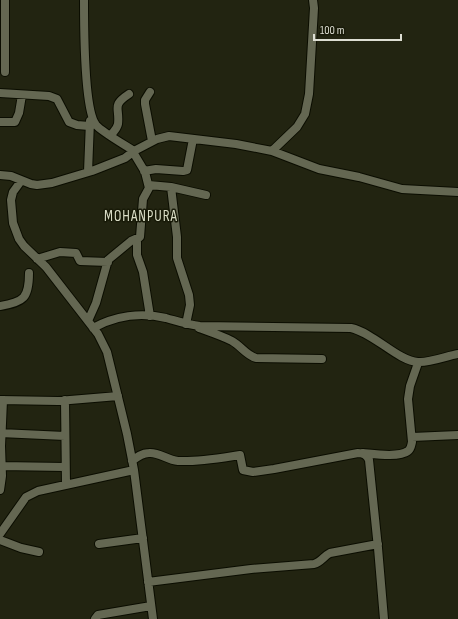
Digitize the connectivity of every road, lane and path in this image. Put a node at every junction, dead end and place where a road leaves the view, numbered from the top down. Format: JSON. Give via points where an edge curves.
{"nodes":[{"id":1,"x":5,"y":0,"type":"edge"},
{"id":2,"x":84,"y":0,"type":"edge"},
{"id":3,"x":313,"y":0,"type":"edge"},
{"id":4,"x":2,"y":36,"type":"edge"},
{"id":5,"x":5,"y":72,"type":"dead end"},
{"id":6,"x":150,"y":92,"type":"dead end"},
{"id":7,"x":0,"y":93,"type":"edge"},
{"id":8,"x":22,"y":94,"type":"junction"},
{"id":9,"x":129,"y":94,"type":"dead end"},
{"id":10,"x":90,"y":112,"type":"junction"},
{"id":11,"x":0,"y":122,"type":"edge"},
{"id":12,"x":90,"y":126,"type":"junction"},
{"id":13,"x":111,"y":135,"type":"junction"},
{"id":14,"x":193,"y":139,"type":"junction"},
{"id":15,"x":152,"y":142,"type":"junction"},
{"id":16,"x":272,"y":151,"type":"junction"},
{"id":17,"x":134,"y":152,"type":"junction"},
{"id":18,"x":144,"y":170,"type":"junction"},
{"id":19,"x":88,"y":172,"type":"junction"},
{"id":20,"x":0,"y":175,"type":"edge"},
{"id":21,"x":21,"y":181,"type":"junction"},
{"id":22,"x":149,"y":185,"type":"junction"},
{"id":23,"x":172,"y":187,"type":"junction"},
{"id":24,"x":458,"y":192,"type":"edge"},
{"id":25,"x":206,"y":195,"type":"dead end"},
{"id":26,"x":137,"y":239,"type":"junction"},
{"id":27,"x":38,"y":259,"type":"junction"},
{"id":28,"x":108,"y":262,"type":"junction"},
{"id":29,"x":29,"y":273,"type":"dead end"},
{"id":30,"x":0,"y":306,"type":"edge"},
{"id":31,"x":150,"y":316,"type":"junction"},
{"id":32,"x":88,"y":321,"type":"junction"},
{"id":33,"x":189,"y":325,"type":"junction"},
{"id":34,"x":93,"y":328,"type":"junction"},
{"id":35,"x":458,"y":354,"type":"edge"},
{"id":36,"x":322,"y":359,"type":"dead end"},
{"id":37,"x":418,"y":362,"type":"junction"},
{"id":38,"x":118,"y":396,"type":"junction"},
{"id":39,"x":2,"y":400,"type":"edge"},
{"id":40,"x":65,"y":400,"type":"junction"},
{"id":41,"x":1,"y":433,"type":"edge"},
{"id":42,"x":458,"y":435,"type":"edge"},
{"id":43,"x":65,"y":436,"type":"junction"},
{"id":44,"x":412,"y":437,"type":"junction"},
{"id":45,"x":363,"y":453,"type":"junction"},
{"id":46,"x":132,"y":461,"type":"junction"},
{"id":47,"x":1,"y":466,"type":"edge"},
{"id":48,"x":65,"y":466,"type":"junction"},
{"id":49,"x":134,"y":470,"type":"junction"},
{"id":50,"x":66,"y":485,"type":"junction"},
{"id":51,"x":0,"y":490,"type":"edge"},
{"id":52,"x":0,"y":534,"type":"edge"},
{"id":53,"x":143,"y":538,"type":"junction"},
{"id":54,"x":0,"y":540,"type":"edge"},
{"id":55,"x":99,"y":544,"type":"dead end"},
{"id":56,"x":378,"y":544,"type":"junction"},
{"id":57,"x":39,"y":552,"type":"dead end"},
{"id":58,"x":148,"y":582,"type":"junction"},
{"id":59,"x":150,"y":606,"type":"junction"},
{"id":60,"x":95,"y":619,"type":"edge"},
{"id":61,"x":153,"y":619,"type":"edge"},
{"id":62,"x":384,"y":619,"type":"edge"}],
"edges":[{"from":1,"to":4,"type":"street"},
{"from":2,"to":10,"type":"street"},
{"from":3,"to":16,"type":"street","via":[[309,94],[305,114],[297,127]]},
{"from":4,"to":5,"type":"street"},
{"from":6,"to":15,"type":"street","via":[[145,104]]},
{"from":7,"to":8,"type":"street"},
{"from":8,"to":11,"type":"street","via":[[15,122]]},
{"from":8,"to":12,"type":"street","via":[[57,99],[70,122]]},
{"from":9,"to":13,"type":"street","via":[[117,105],[118,125]]},
{"from":10,"to":12,"type":"street"},
{"from":10,"to":13,"type":"street","via":[[96,125]]},
{"from":12,"to":19,"type":"street"},
{"from":13,"to":17,"type":"street"},
{"from":14,"to":15,"type":"street","via":[[169,136]]},
{"from":14,"to":16,"type":"street"},
{"from":14,"to":18,"type":"street","via":[[187,170]]},
{"from":15,"to":17,"type":"street"},
{"from":16,"to":24,"type":"street","via":[[319,169],[396,188]]},
{"from":17,"to":18,"type":"street"},
{"from":17,"to":19,"type":"street"},
{"from":18,"to":22,"type":"street"},
{"from":19,"to":21,"type":"street","via":[[52,183],[37,185]]},
{"from":20,"to":21,"type":"street","via":[[11,176]]},
{"from":21,"to":27,"type":"street","via":[[11,200],[13,223],[19,240]]},
{"from":22,"to":23,"type":"street"},
{"from":22,"to":26,"type":"street","via":[[143,198],[140,237]]},
{"from":23,"to":25,"type":"street"},
{"from":23,"to":33,"type":"street","via":[[177,258],[190,305]]},
{"from":26,"to":28,"type":"street","via":[[131,241]]},
{"from":26,"to":31,"type":"street","via":[[137,255],[143,272]]},
{"from":27,"to":28,"type":"street","via":[[76,252],[80,261]]},
{"from":27,"to":32,"type":"street"},
{"from":28,"to":32,"type":"street","via":[[96,304]]},
{"from":29,"to":30,"type":"street","via":[[27,294],[21,300]]},
{"from":31,"to":33,"type":"street"},
{"from":31,"to":34,"type":"street","via":[[115,318]]},
{"from":32,"to":34,"type":"street"},
{"from":33,"to":36,"type":"street","via":[[231,340],[256,358]]},
{"from":33,"to":37,"type":"street","via":[[351,328]]},
{"from":34,"to":38,"type":"street","via":[[107,352]]},
{"from":35,"to":37,"type":"street"},
{"from":37,"to":44,"type":"street","via":[[408,400]]},
{"from":38,"to":40,"type":"street"},
{"from":38,"to":46,"type":"street"},
{"from":39,"to":40,"type":"street"},
{"from":39,"to":41,"type":"street"},
{"from":40,"to":43,"type":"street"},
{"from":41,"to":43,"type":"street"},
{"from":41,"to":47,"type":"street"},
{"from":42,"to":44,"type":"street"},
{"from":43,"to":48,"type":"street"},
{"from":44,"to":45,"type":"street","via":[[410,449],[403,454]]},
{"from":45,"to":46,"type":"street","via":[[253,472],[243,470],[240,455],[178,461],[147,452]]},
{"from":45,"to":56,"type":"street","via":[[369,460]]},
{"from":46,"to":49,"type":"street"},
{"from":47,"to":48,"type":"street"},
{"from":47,"to":51,"type":"street"},
{"from":48,"to":50,"type":"street"},
{"from":49,"to":50,"type":"street"},
{"from":49,"to":53,"type":"street"},
{"from":50,"to":52,"type":"street","via":[[38,491],[26,497]]},
{"from":53,"to":55,"type":"street"},
{"from":53,"to":58,"type":"street"},
{"from":54,"to":57,"type":"street"},
{"from":56,"to":58,"type":"street","via":[[330,553],[314,564]]},
{"from":56,"to":62,"type":"street"},
{"from":58,"to":59,"type":"street"},
{"from":59,"to":60,"type":"street","via":[[98,615]]},
{"from":59,"to":61,"type":"street"}]}
